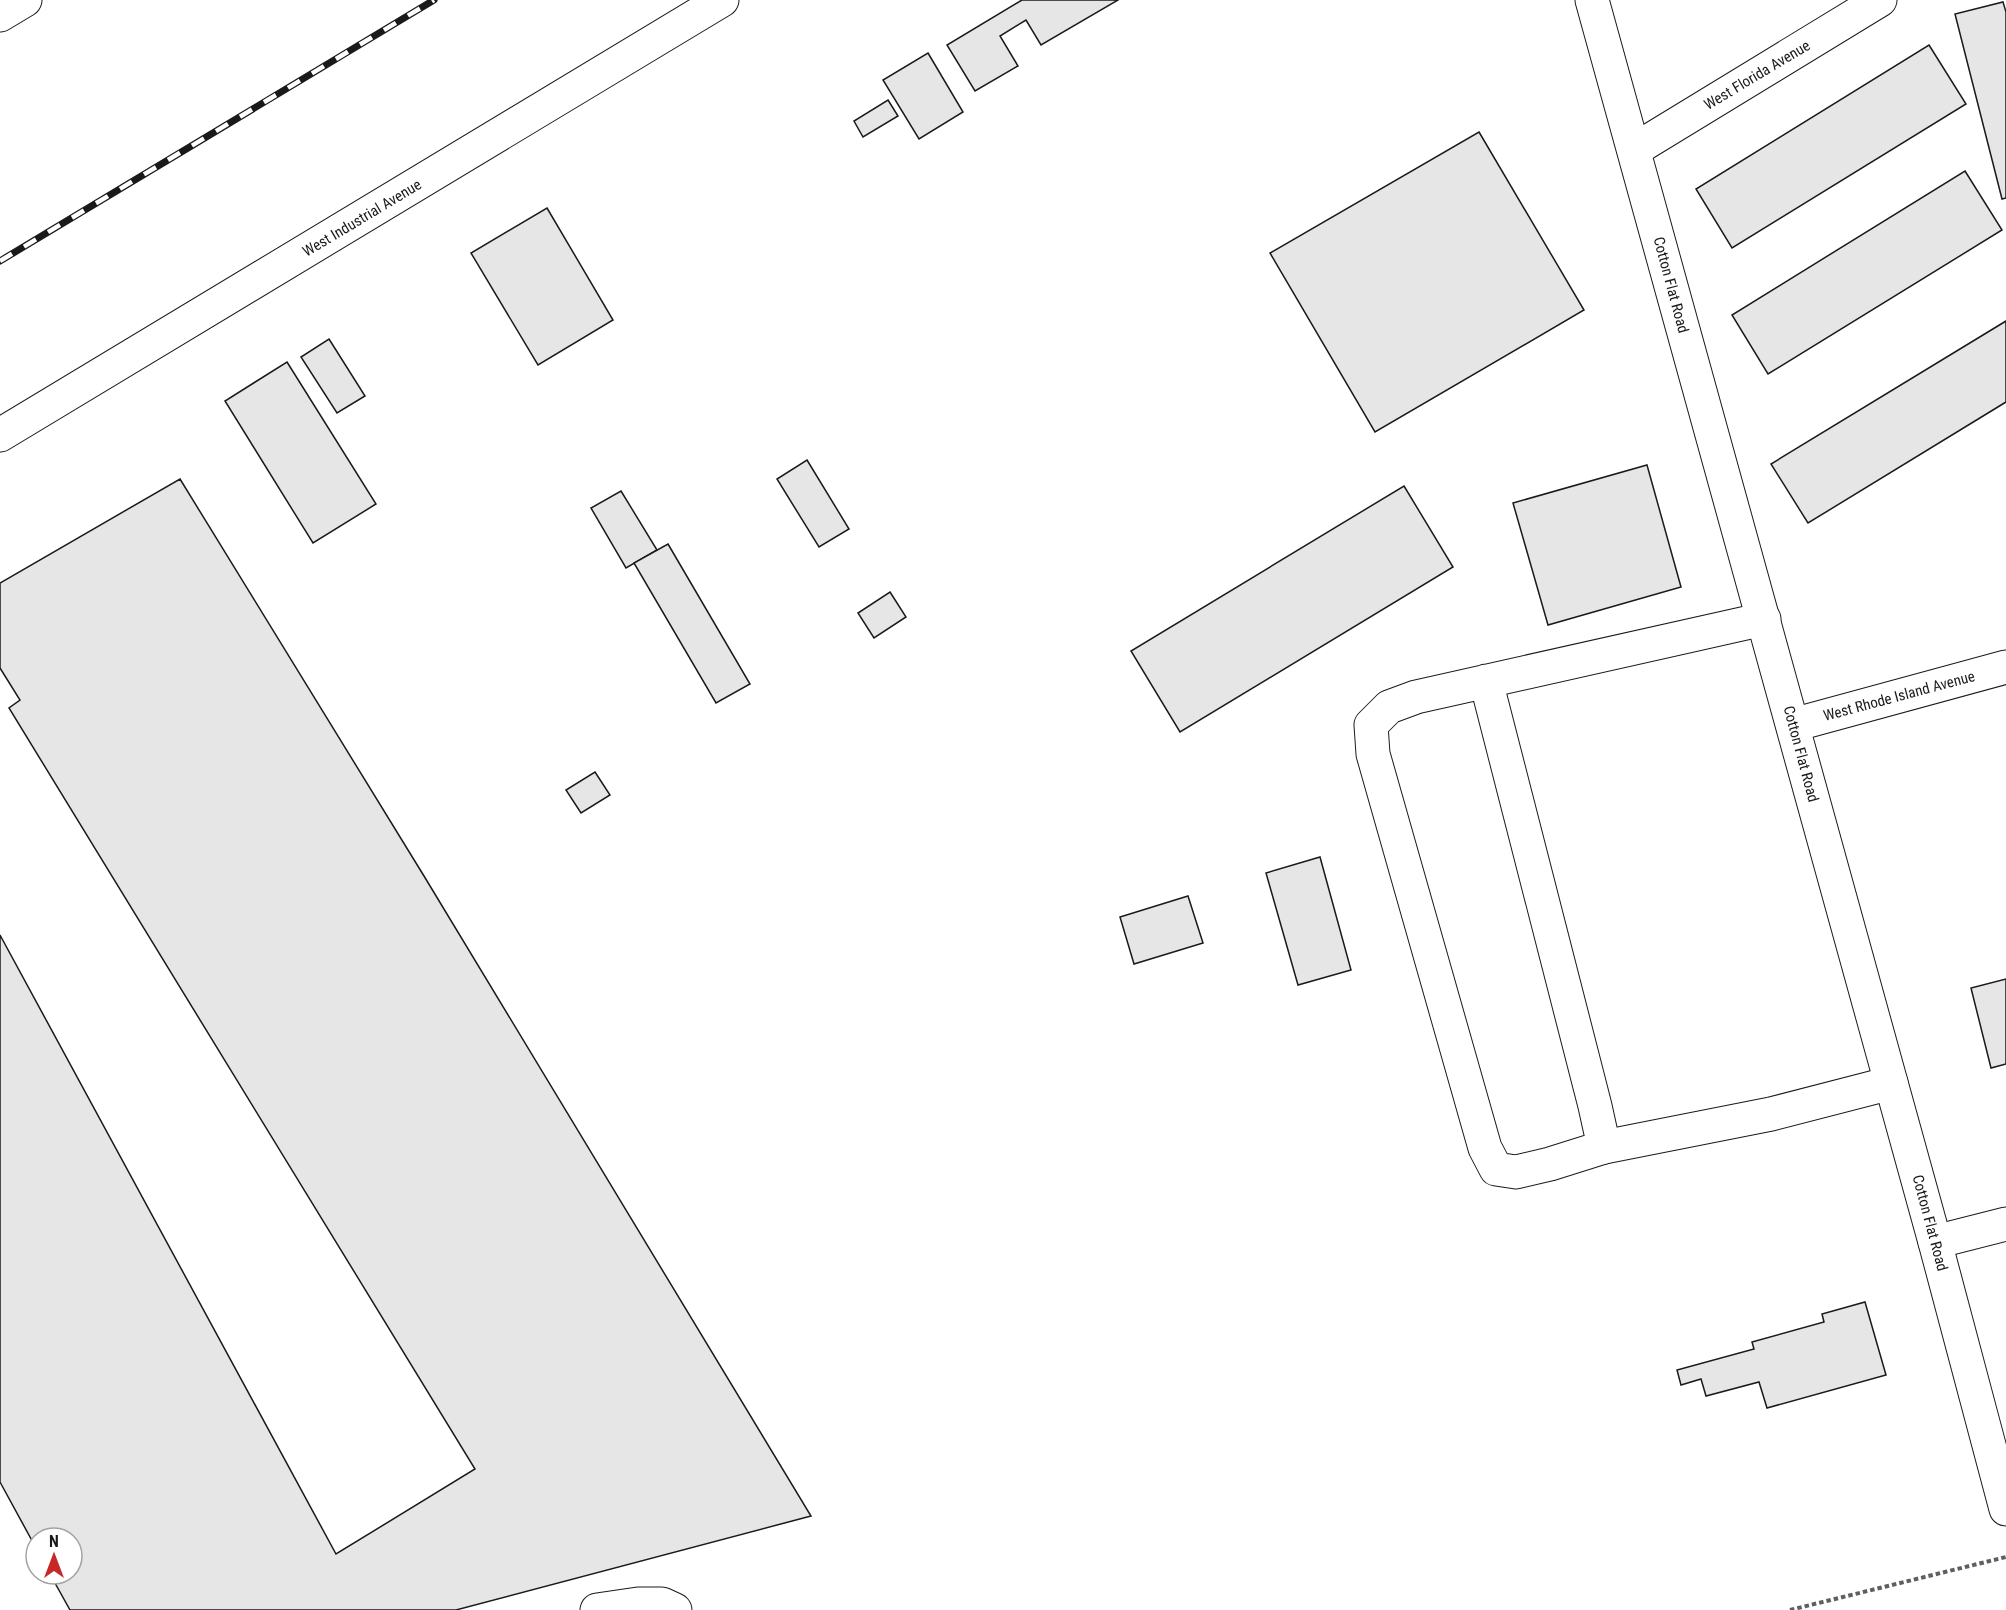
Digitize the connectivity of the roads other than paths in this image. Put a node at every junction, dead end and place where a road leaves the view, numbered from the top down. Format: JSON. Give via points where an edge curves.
{"nodes":[{"id":1,"x":25,"y":0,"type":"edge"},
{"id":2,"x":722,"y":0,"type":"edge"},
{"id":3,"x":1592,"y":0,"type":"edge"},
{"id":4,"x":1880,"y":0,"type":"edge"},
{"id":5,"x":0,"y":15,"type":"edge"},
{"id":6,"x":1634,"y":150,"type":"junction"},
{"id":7,"x":0,"y":435,"type":"edge"},
{"id":8,"x":1764,"y":619,"type":"junction"},
{"id":9,"x":2006,"y":667,"type":"edge"},
{"id":10,"x":1486,"y":681,"type":"junction"},
{"id":11,"x":1793,"y":725,"type":"junction"},
{"id":12,"x":1891,"y":1083,"type":"junction"},
{"id":13,"x":1604,"y":1147,"type":"junction"},
{"id":14,"x":2006,"y":1224,"type":"edge"},
{"id":15,"x":1935,"y":1242,"type":"junction"},
{"id":16,"x":2006,"y":1509,"type":"edge"},
{"id":17,"x":597,"y":1610,"type":"edge"},
{"id":18,"x":675,"y":1610,"type":"edge"}],
"edges":[{"from":1,"to":5,"type":"street"},
{"from":2,"to":7,"type":"street","name":"West Industrial Avenue"},
{"from":3,"to":6,"type":"street","name":"Cotton Flat Road"},
{"from":4,"to":6,"type":"street","name":"West Florida Avenue"},
{"from":6,"to":8,"type":"street","name":"Cotton Flat Road"},
{"from":8,"to":10,"type":"street"},
{"from":8,"to":11,"type":"street","name":"Cotton Flat Road"},
{"from":9,"to":11,"type":"street","name":"West Rhode Island Avenue"},
{"from":10,"to":13,"type":"street"},
{"from":10,"to":13,"type":"street","via":[[1389,707],[1371,725],[1373,754],[1485,1148],[1496,1169],[1516,1172]]},
{"from":11,"to":12,"type":"street","name":"Cotton Flat Road"},
{"from":12,"to":13,"type":"street","via":[[1771,1114]]},
{"from":12,"to":15,"type":"street","name":"Cotton Flat Road"},
{"from":14,"to":15,"type":"street"},
{"from":15,"to":16,"type":"street","name":"Cotton Flat Road"},
{"from":17,"to":18,"type":"street","via":[[638,1604],[662,1604]]}]}
